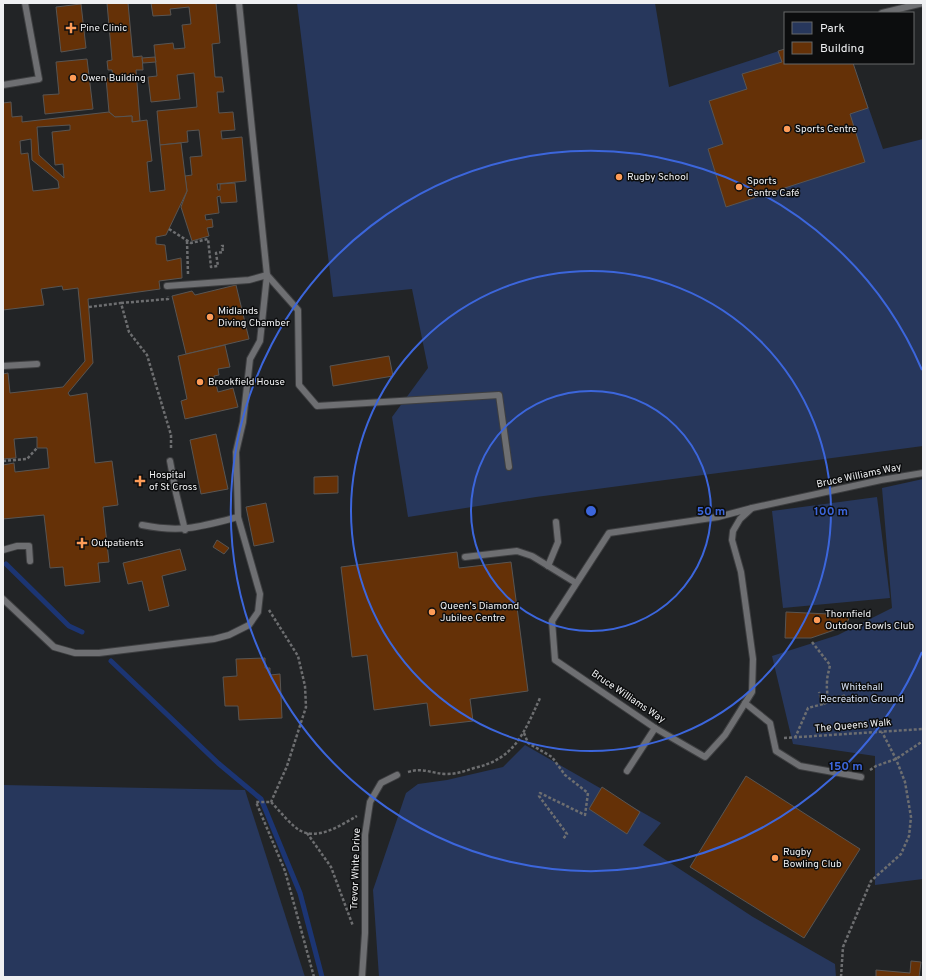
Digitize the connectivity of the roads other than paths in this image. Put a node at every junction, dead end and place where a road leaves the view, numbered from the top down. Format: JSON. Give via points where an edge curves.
{"nodes":[{"id":1,"x":25,"y":3,"type":"edge"},
{"id":2,"x":239,"y":3,"type":"edge"},
{"id":3,"x":923,"y":3,"type":"edge"},
{"id":4,"x":886,"y":12,"type":"edge"},
{"id":5,"x":3,"y":85,"type":"edge"},
{"id":6,"x":267,"y":275,"type":"junction"},
{"id":7,"x":167,"y":286,"type":"road end"},
{"id":8,"x":38,"y":364,"type":"dead end"},
{"id":9,"x":3,"y":366,"type":"edge"},
{"id":10,"x":170,"y":461,"type":"road end"},
{"id":11,"x":509,"y":467,"type":"dead end"},
{"id":12,"x":923,"y":473,"type":"edge"},
{"id":13,"x":752,"y":508,"type":"junction"},
{"id":14,"x":238,"y":517,"type":"junction"},
{"id":15,"x":556,"y":522,"type":"dead end"},
{"id":16,"x":142,"y":525,"type":"dead end"},
{"id":17,"x":185,"y":530,"type":"junction"},
{"id":18,"x":3,"y":550,"type":"edge"},
{"id":19,"x":465,"y":557,"type":"dead end"},
{"id":20,"x":30,"y":561,"type":"dead end"},
{"id":21,"x":548,"y":566,"type":"junction"},
{"id":22,"x":576,"y":584,"type":"junction"},
{"id":23,"x":3,"y":600,"type":"edge"},
{"id":24,"x":745,"y":703,"type":"junction"},
{"id":25,"x":655,"y":728,"type":"junction"},
{"id":26,"x":627,"y":771,"type":"dead end"},
{"id":27,"x":398,"y":775,"type":"road end"},
{"id":28,"x":861,"y":777,"type":"dead end"},
{"id":29,"x":362,"y":977,"type":"edge"}],
"edges":[{"from":1,"to":5,"type":"lane","via":[[39,78]]},
{"from":2,"to":6,"type":"lane"},
{"from":3,"to":4,"type":"lane"},
{"from":6,"to":7,"type":"lane","via":[[249,280]]},
{"from":6,"to":11,"type":"lane","via":[[298,310],[299,385],[317,406],[499,395]]},
{"from":6,"to":14,"type":"lane","via":[[260,341],[250,359],[243,422],[236,452]]},
{"from":8,"to":9,"type":"lane"},
{"from":10,"to":17,"type":"lane"},
{"from":12,"to":13,"type":"lane","name":"Bruce Williams Way"},
{"from":13,"to":22,"type":"lane","name":"Bruce Williams Way","via":[[718,517],[609,533]]},
{"from":13,"to":24,"type":"lane","name":"Bruce Williams Way","via":[[740,519],[733,531],[732,540],[741,572],[752,659],[752,692]]},
{"from":14,"to":17,"type":"lane"},
{"from":14,"to":23,"type":"lane","via":[[260,594],[258,612],[249,625],[229,635],[99,653],[75,653],[54,647]]},
{"from":15,"to":21,"type":"lane","via":[[558,542]]},
{"from":16,"to":17,"type":"lane","via":[[163,530]]},
{"from":18,"to":20,"type":"lane","via":[[29,546]]},
{"from":19,"to":21,"type":"lane","via":[[517,551],[532,556]]},
{"from":21,"to":22,"type":"lane"},
{"from":22,"to":25,"type":"lane","name":"Bruce Williams Way","via":[[552,621],[555,660]]},
{"from":24,"to":25,"type":"lane","name":"Bruce Williams Way","via":[[724,736],[705,757]]},
{"from":24,"to":28,"type":"lane","via":[[770,723],[776,751],[800,766]]},
{"from":25,"to":26,"type":"lane"},
{"from":27,"to":29,"type":"lane","name":"Trevor White Drive","via":[[381,783],[370,802],[365,835],[365,933]]}]}
